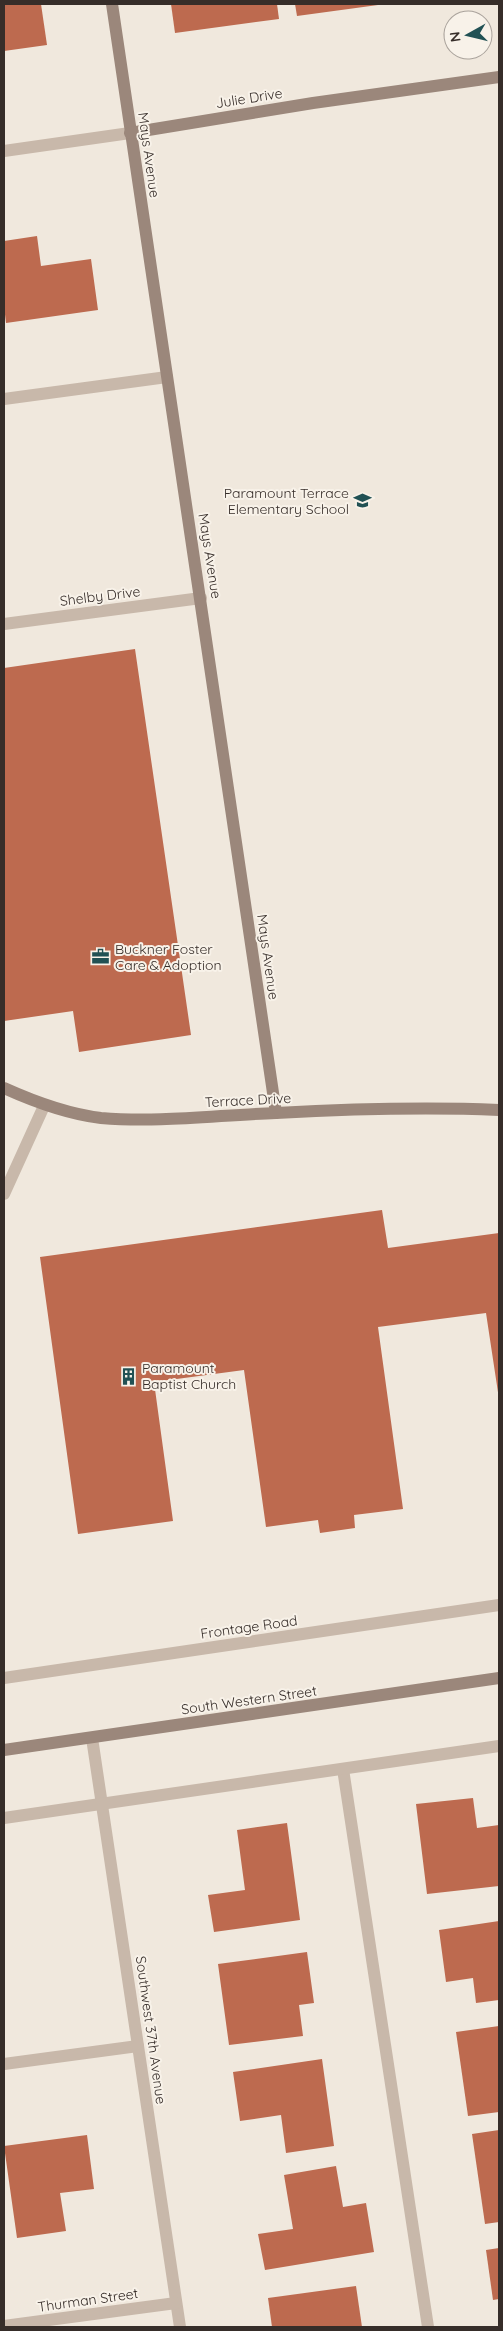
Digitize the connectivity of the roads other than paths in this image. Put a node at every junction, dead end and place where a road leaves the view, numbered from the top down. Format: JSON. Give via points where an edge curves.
{"nodes":[{"id":1,"x":112,"y":4,"type":"edge"},
{"id":2,"x":499,"y":77,"type":"edge"},
{"id":3,"x":130,"y":133,"type":"junction"},
{"id":4,"x":4,"y":151,"type":"edge"},
{"id":5,"x":167,"y":377,"type":"junction"},
{"id":6,"x":4,"y":399,"type":"edge"},
{"id":7,"x":201,"y":598,"type":"junction"},
{"id":8,"x":4,"y":624,"type":"edge"},
{"id":9,"x":4,"y":1088,"type":"edge"},
{"id":10,"x":44,"y":1106,"type":"junction"},
{"id":11,"x":499,"y":1110,"type":"edge"},
{"id":12,"x":276,"y":1113,"type":"junction"},
{"id":13,"x":4,"y":1194,"type":"edge"},
{"id":14,"x":499,"y":1605,"type":"edge"},
{"id":15,"x":4,"y":1678,"type":"edge"},
{"id":16,"x":499,"y":1678,"type":"edge"},
{"id":17,"x":92,"y":1738,"type":"junction"},
{"id":18,"x":499,"y":1746,"type":"edge"},
{"id":19,"x":4,"y":1750,"type":"edge"},
{"id":20,"x":343,"y":1769,"type":"junction"},
{"id":21,"x":102,"y":1804,"type":"junction"},
{"id":22,"x":4,"y":1818,"type":"edge"},
{"id":23,"x":138,"y":2046,"type":"junction"},
{"id":24,"x":4,"y":2064,"type":"edge"},
{"id":25,"x":176,"y":2303,"type":"junction"},
{"id":26,"x":4,"y":2326,"type":"edge"},
{"id":27,"x":180,"y":2327,"type":"edge"},
{"id":28,"x":428,"y":2327,"type":"edge"}],
"edges":[{"from":1,"to":3,"type":"street","name":"Mays Avenue"},
{"from":2,"to":3,"type":"street","name":"Julie Drive","via":[[314,102]]},
{"from":3,"to":4,"type":"street","name":"Julie Drive"},
{"from":3,"to":5,"type":"street","name":"Mays Avenue"},
{"from":5,"to":6,"type":"street"},
{"from":5,"to":7,"type":"street","name":"Mays Avenue"},
{"from":7,"to":8,"type":"street","name":"Shelby Drive"},
{"from":7,"to":12,"type":"street","name":"Mays Avenue"},
{"from":9,"to":10,"type":"street","name":"Terrace Drive"},
{"from":10,"to":12,"type":"street","name":"Terrace Drive","via":[[100,1118],[153,1120]]},
{"from":10,"to":13,"type":"street"},
{"from":11,"to":12,"type":"street","name":"Terrace Drive","via":[[461,1108]]},
{"from":14,"to":15,"type":"street","name":"Frontage Road"},
{"from":16,"to":17,"type":"street","name":"South Western Street"},
{"from":17,"to":19,"type":"street","name":"South Western Street"},
{"from":17,"to":21,"type":"street","name":"Southwest 37th Avenue"},
{"from":18,"to":20,"type":"street"},
{"from":20,"to":21,"type":"street"},
{"from":20,"to":28,"type":"street"},
{"from":21,"to":22,"type":"street"},
{"from":21,"to":23,"type":"street","name":"Southwest 37th Avenue"},
{"from":23,"to":24,"type":"street"},
{"from":23,"to":25,"type":"street","name":"Southwest 37th Avenue"},
{"from":25,"to":26,"type":"street","name":"Thurman Street"},
{"from":25,"to":27,"type":"street","name":"Southwest 37th Avenue"}]}
